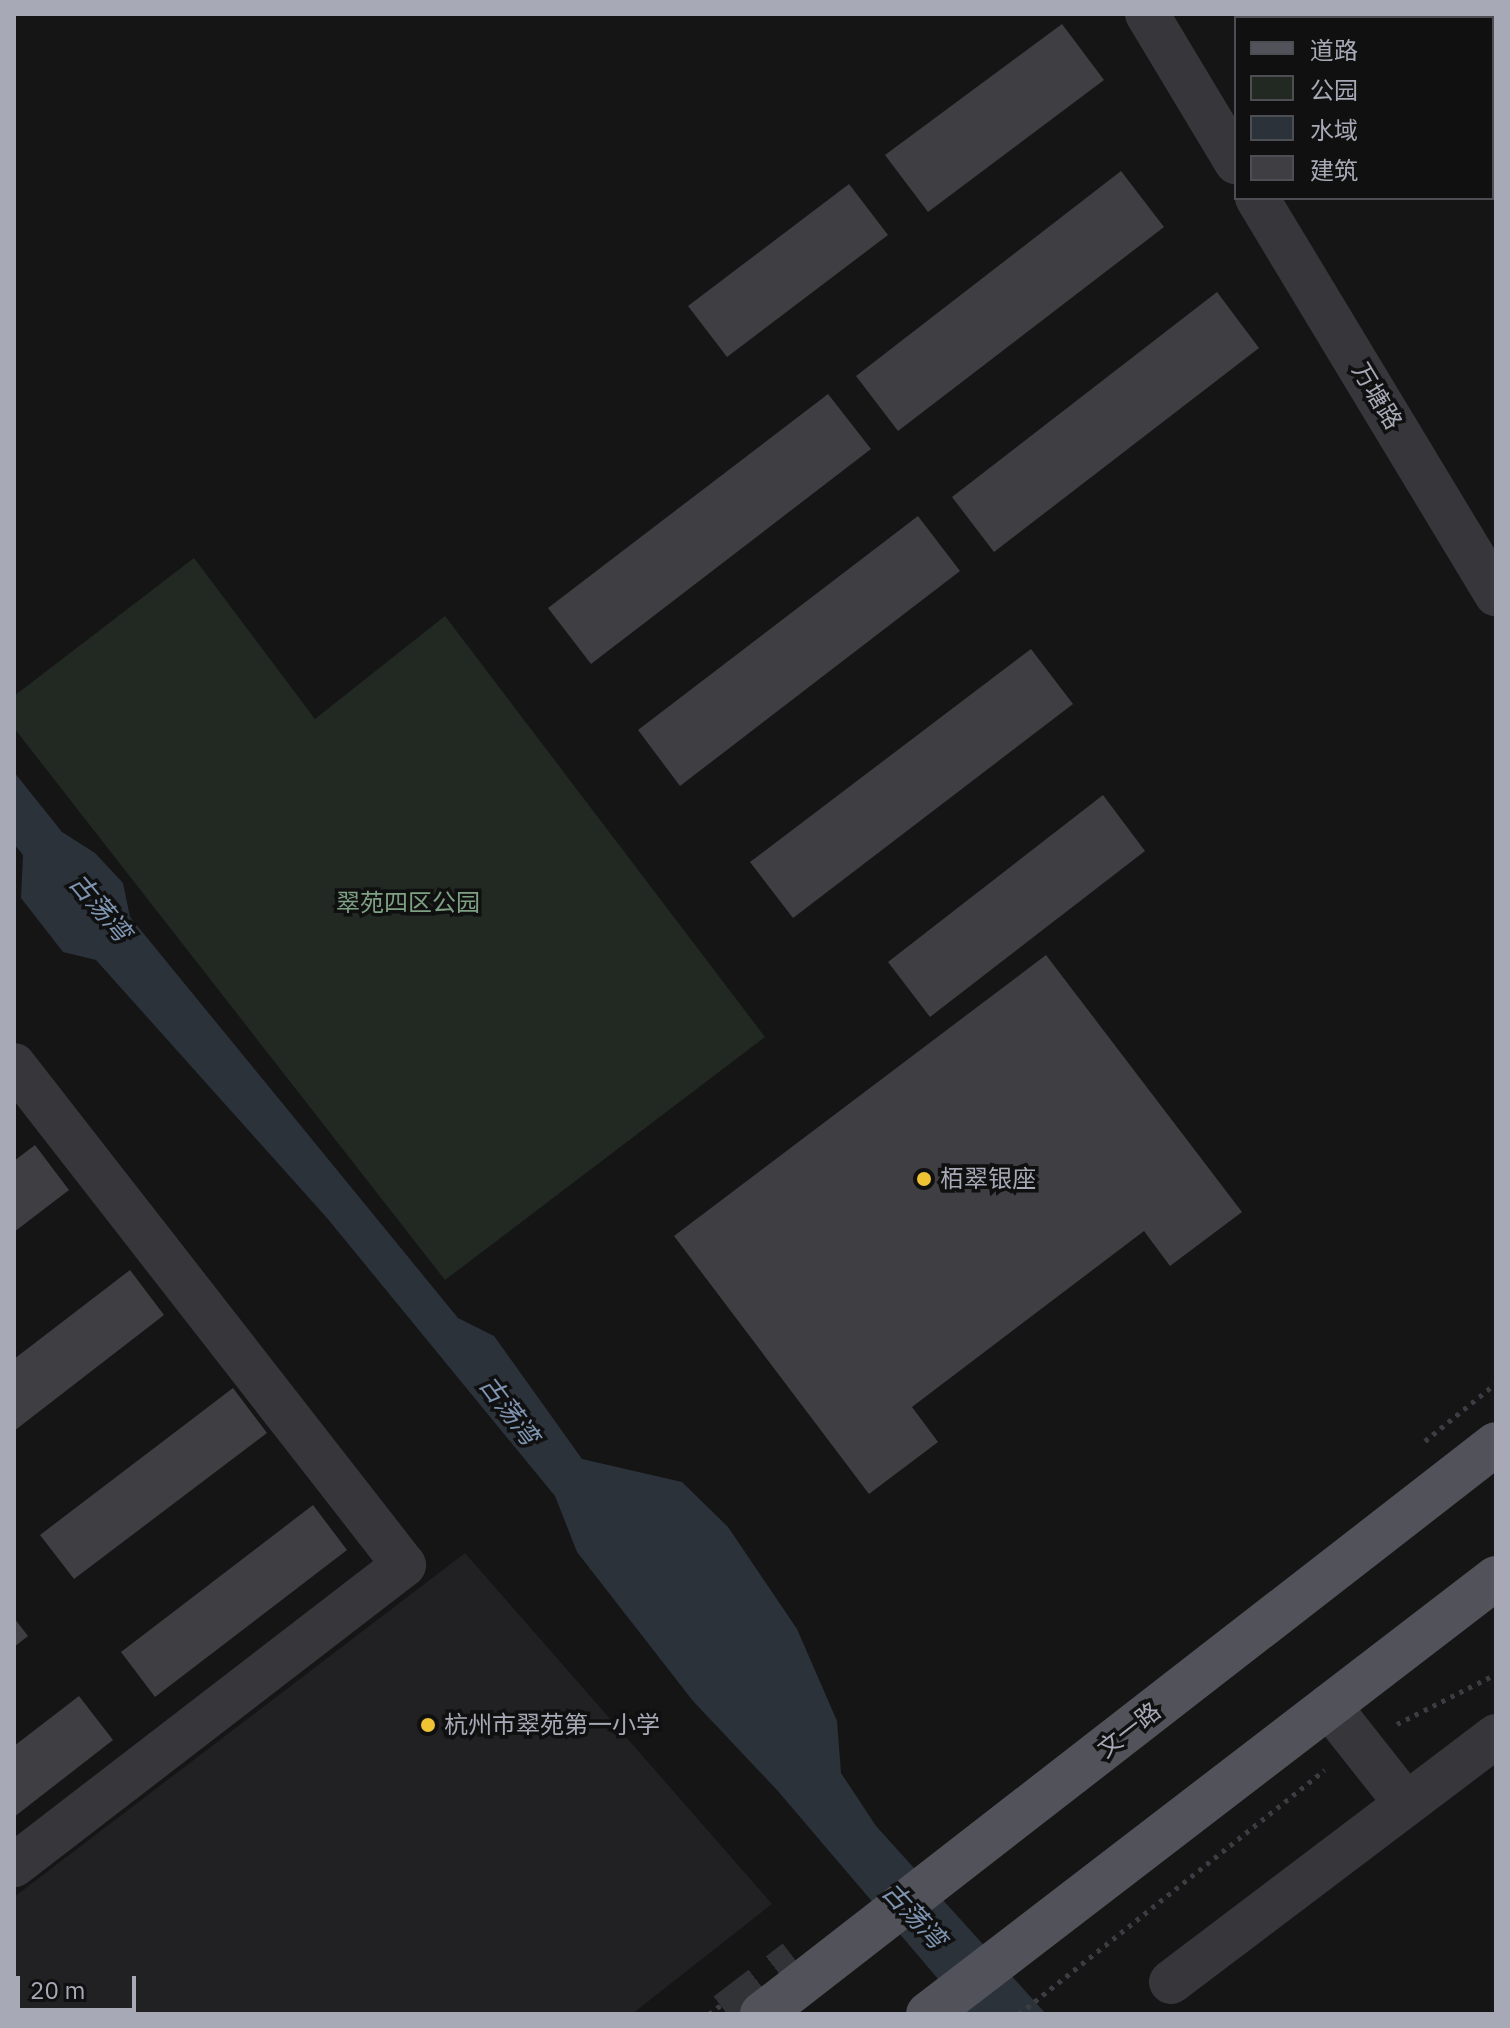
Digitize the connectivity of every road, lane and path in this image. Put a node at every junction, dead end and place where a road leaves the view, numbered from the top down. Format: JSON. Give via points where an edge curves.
{"nodes":[{"id":1,"x":1147,"y":14,"type":"edge"},
{"id":2,"x":1234,"y":159,"type":"edge"},
{"id":3,"x":1258,"y":200,"type":"edge"},
{"id":4,"x":1496,"y":594,"type":"edge"},
{"id":5,"x":14,"y":1065,"type":"edge"},
{"id":6,"x":1496,"y":1444,"type":"edge"},
{"id":7,"x":1496,"y":1578,"type":"edge"},
{"id":8,"x":1496,"y":1674,"type":"edge"},
{"id":9,"x":1329,"y":1706,"type":"junction"},
{"id":10,"x":1496,"y":1736,"type":"edge"},
{"id":11,"x":1359,"y":1744,"type":"junction"},
{"id":12,"x":1404,"y":1801,"type":"junction"},
{"id":13,"x":14,"y":1865,"type":"edge"},
{"id":14,"x":1171,"y":1982,"type":"dead end"},
{"id":15,"x":762,"y":2014,"type":"edge"},
{"id":16,"x":928,"y":2014,"type":"edge"},
{"id":17,"x":1019,"y":2014,"type":"edge"}],
"edges":[{"from":1,"to":2,"type":"street"},
{"from":3,"to":4,"type":"street","name":"万塘路"},
{"from":5,"to":13,"type":"street","via":[[404,1565]]},
{"from":6,"to":15,"type":"main road","name":"文一路"},
{"from":7,"to":9,"type":"main road"},
{"from":8,"to":11,"type":"path"},
{"from":9,"to":11,"type":"street"},
{"from":9,"to":16,"type":"main road"},
{"from":10,"to":12,"type":"street"},
{"from":11,"to":12,"type":"street"},
{"from":11,"to":17,"type":"path"},
{"from":12,"to":14,"type":"street"}]}
